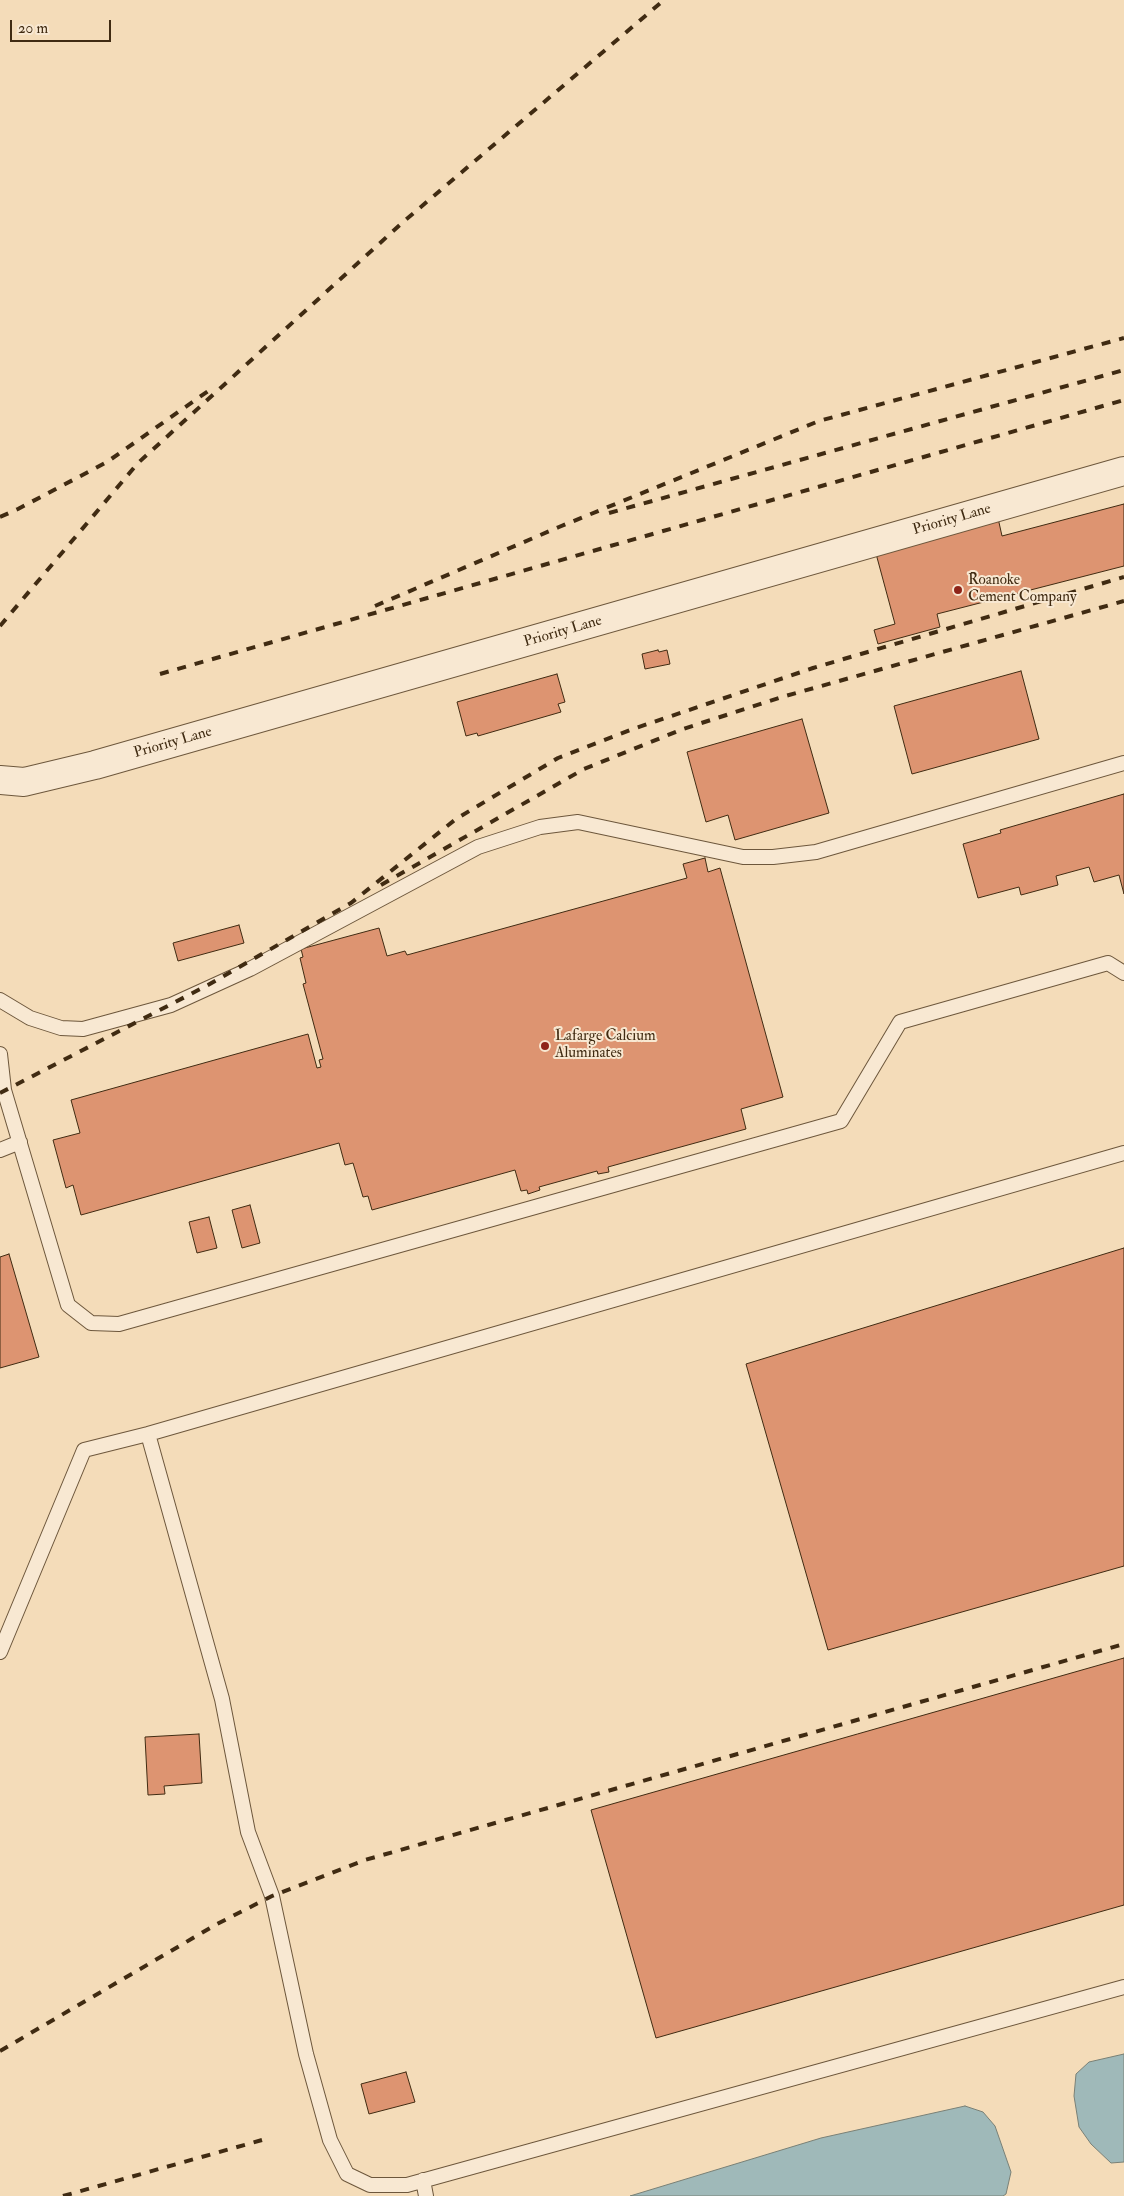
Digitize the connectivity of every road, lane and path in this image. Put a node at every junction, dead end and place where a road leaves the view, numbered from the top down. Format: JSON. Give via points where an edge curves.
{"nodes":[{"id":1,"x":1124,"y":471,"type":"edge"},
{"id":2,"x":1124,"y":763,"type":"edge"},
{"id":3,"x":0,"y":780,"type":"edge"},
{"id":4,"x":1124,"y":973,"type":"edge"},
{"id":5,"x":0,"y":1000,"type":"edge"},
{"id":6,"x":0,"y":1054,"type":"edge"},
{"id":7,"x":20,"y":1142,"type":"junction"},
{"id":8,"x":0,"y":1150,"type":"edge"},
{"id":9,"x":1124,"y":1153,"type":"edge"},
{"id":10,"x":148,"y":1434,"type":"junction"},
{"id":11,"x":0,"y":1652,"type":"edge"},
{"id":12,"x":1124,"y":1987,"type":"edge"},
{"id":13,"x":423,"y":2180,"type":"junction"},
{"id":14,"x":426,"y":2196,"type":"edge"}],
"edges":[{"from":1,"to":3,"type":"street","name":"Priority Lane","via":[[95,766],[24,782]]},
{"from":2,"to":5,"type":"lane","via":[[816,852],[773,857],[743,857],[578,822],[540,826],[478,847],[250,969],[170,1005],[83,1029],[61,1028],[30,1018]]},
{"from":4,"to":7,"type":"lane","via":[[1108,963],[900,1022],[841,1121],[119,1324],[92,1323],[68,1305]]},
{"from":6,"to":7,"type":"lane","via":[[4,1090]]},
{"from":7,"to":8,"type":"lane"},
{"from":9,"to":10,"type":"lane"},
{"from":10,"to":11,"type":"lane","via":[[84,1450]]},
{"from":10,"to":13,"type":"lane","via":[[222,1699],[248,1832],[272,1896],[306,2054],[330,2140],[347,2174],[370,2185],[407,2185]]},
{"from":12,"to":13,"type":"lane"},
{"from":13,"to":14,"type":"lane"}]}
